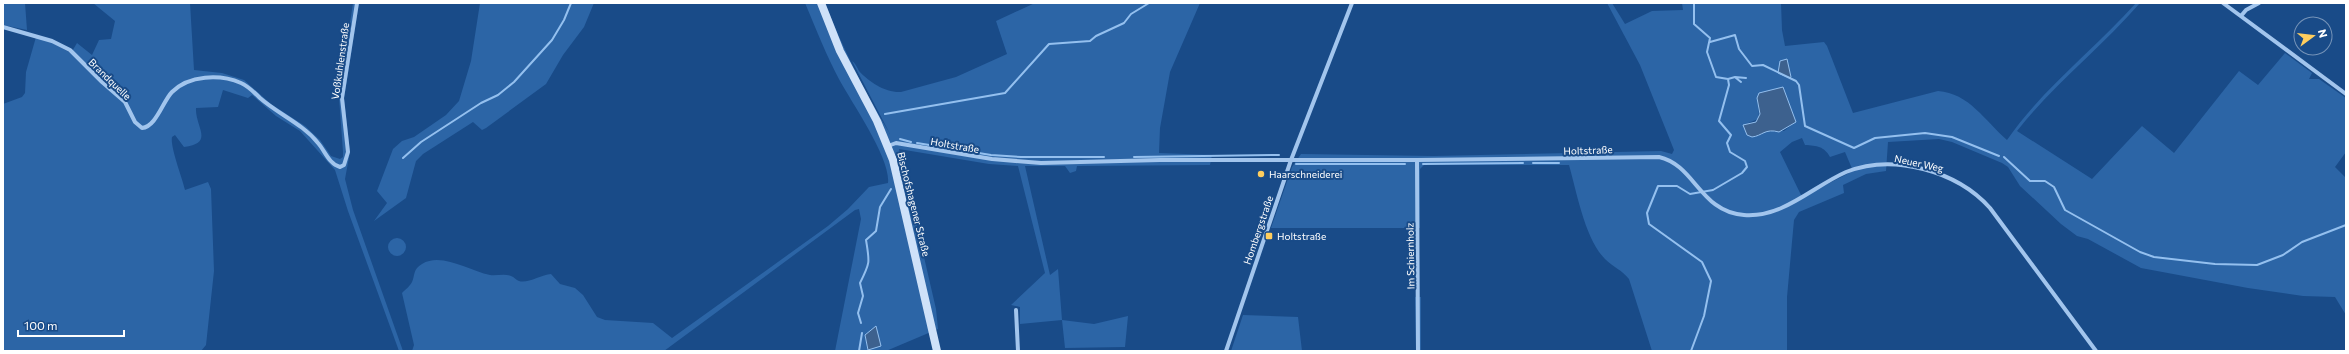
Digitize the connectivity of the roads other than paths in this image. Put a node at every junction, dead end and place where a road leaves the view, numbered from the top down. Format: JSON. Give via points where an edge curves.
{"nodes":[{"id":1,"x":357,"y":3,"type":"edge"},
{"id":2,"x":821,"y":3,"type":"edge"},
{"id":3,"x":1352,"y":3,"type":"edge"},
{"id":4,"x":2223,"y":3,"type":"edge"},
{"id":5,"x":2259,"y":3,"type":"edge"},
{"id":6,"x":2241,"y":16,"type":"junction"},
{"id":7,"x":3,"y":27,"type":"edge"},
{"id":8,"x":2346,"y":94,"type":"edge"},
{"id":9,"x":888,"y":146,"type":"junction"},
{"id":10,"x":1291,"y":160,"type":"junction"},
{"id":11,"x":1417,"y":160,"type":"junction"},
{"id":12,"x":340,"y":167,"type":"joint"},
{"id":13,"x":1701,"y":191,"type":"joint"},
{"id":14,"x":1016,"y":310,"type":"dead end"},
{"id":15,"x":937,"y":351,"type":"edge"},
{"id":16,"x":1018,"y":351,"type":"edge"},
{"id":17,"x":1226,"y":351,"type":"edge"},
{"id":18,"x":1418,"y":351,"type":"edge"},
{"id":19,"x":2096,"y":351,"type":"edge"}],
"edges":[{"from":1,"to":12,"type":"street","name":"Voßkuhlenstraße","via":[[342,98],[348,152],[344,165]]},
{"from":2,"to":9,"type":"street","name":"Bischofshagener Straße","via":[[840,51]]},
{"from":3,"to":10,"type":"street","name":"Hombergstraße"},
{"from":4,"to":6,"type":"street"},
{"from":5,"to":6,"type":"street"},
{"from":6,"to":8,"type":"street"},
{"from":7,"to":12,"type":"street","name":"Brandquelle","via":[[52,41],[70,50],[125,102],[135,122],[142,128],[151,124],[165,99],[180,86],[203,78],[223,78],[242,83],[276,112],[302,128],[318,142],[335,166]]},
{"from":9,"to":10,"type":"street","name":"Holtstraße","via":[[896,143],[992,159],[1041,163]]},
{"from":9,"to":15,"type":"street","name":"Bischofshagener Straße","via":[[900,183]]},
{"from":10,"to":11,"type":"street","name":"Holtstraße"},
{"from":10,"to":17,"type":"street","name":"Hombergstraße"},
{"from":11,"to":13,"type":"street","name":"Holtstraße","via":[[1659,157],[1675,163]]},
{"from":11,"to":18,"type":"street","name":"Im Schiernholz"},
{"from":13,"to":19,"type":"street","name":"Neuer Weg","via":[[1713,205],[1730,213],[1762,215],[1791,204],[1845,173],[1862,167],[1897,166],[1942,175],[1977,194],[1990,208]]},
{"from":14,"to":16,"type":"street"}]}
